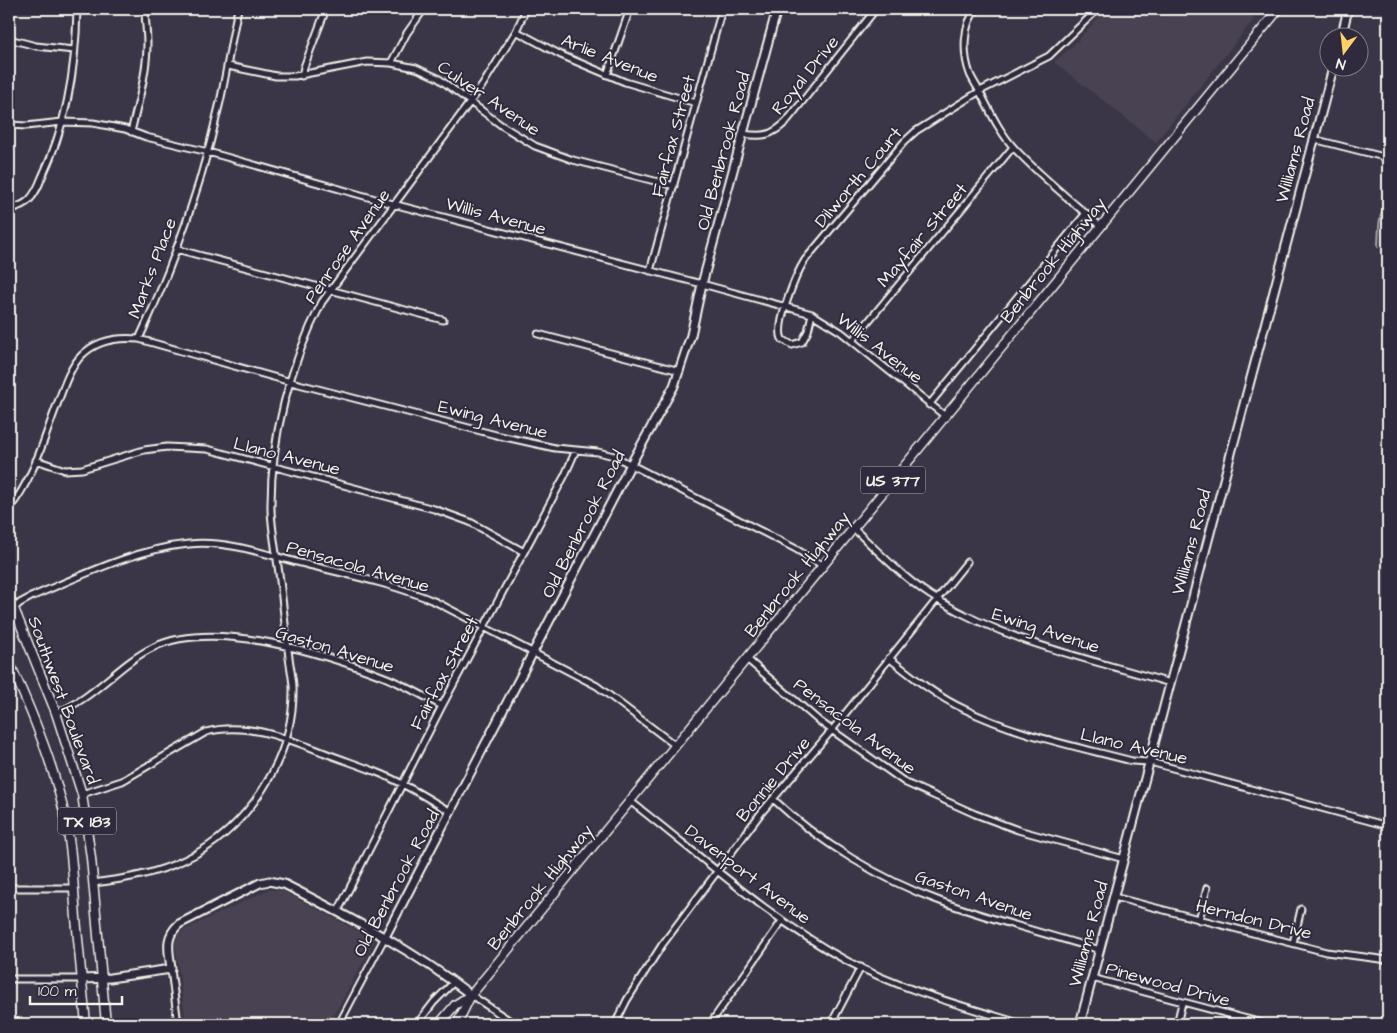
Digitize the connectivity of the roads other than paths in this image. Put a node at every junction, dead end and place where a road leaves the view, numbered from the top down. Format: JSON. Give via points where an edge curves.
{"nodes":[{"id":1,"x":77,"y":9,"type":"edge"},
{"id":2,"x":145,"y":9,"type":"edge"},
{"id":3,"x":238,"y":9,"type":"edge"},
{"id":4,"x":326,"y":9,"type":"edge"},
{"id":5,"x":424,"y":9,"type":"edge"},
{"id":6,"x":526,"y":9,"type":"edge"},
{"id":7,"x":630,"y":9,"type":"edge"},
{"id":8,"x":722,"y":9,"type":"edge"},
{"id":9,"x":777,"y":9,"type":"edge"},
{"id":10,"x":876,"y":9,"type":"edge"},
{"id":11,"x":977,"y":9,"type":"edge"},
{"id":12,"x":1098,"y":9,"type":"edge"},
{"id":13,"x":1279,"y":9,"type":"edge"},
{"id":14,"x":1348,"y":9,"type":"edge"},
{"id":15,"x":1343,"y":28,"type":"edge"},
{"id":16,"x":516,"y":31,"type":"junction"},
{"id":17,"x":9,"y":39,"type":"edge"},
{"id":18,"x":74,"y":50,"type":"junction"},
{"id":19,"x":391,"y":63,"type":"junction"},
{"id":20,"x":228,"y":66,"type":"junction"},
{"id":21,"x":608,"y":74,"type":"junction"},
{"id":22,"x":302,"y":76,"type":"junction"},
{"id":23,"x":1330,"y":78,"type":"edge"},
{"id":24,"x":980,"y":91,"type":"junction"},
{"id":25,"x":471,"y":101,"type":"junction"},
{"id":26,"x":696,"y":103,"type":"junction"},
{"id":27,"x":62,"y":122,"type":"junction"},
{"id":28,"x":9,"y":125,"type":"edge"},
{"id":29,"x":131,"y":132,"type":"junction"},
{"id":30,"x":743,"y":134,"type":"junction"},
{"id":31,"x":1313,"y":139,"type":"junction"},
{"id":32,"x":1013,"y":147,"type":"junction"},
{"id":33,"x":208,"y":152,"type":"junction"},
{"id":34,"x":1388,"y":158,"type":"edge"},
{"id":35,"x":674,"y":186,"type":"junction"},
{"id":36,"x":393,"y":204,"type":"junction"},
{"id":37,"x":9,"y":210,"type":"edge"},
{"id":38,"x":1086,"y":213,"type":"junction"},
{"id":39,"x":1100,"y":226,"type":"junction"},
{"id":40,"x":176,"y":249,"type":"junction"},
{"id":41,"x":650,"y":270,"type":"junction"},
{"id":42,"x":702,"y":284,"type":"junction"},
{"id":43,"x":330,"y":290,"type":"junction"},
{"id":44,"x":786,"y":307,"type":"junction"},
{"id":45,"x":812,"y":314,"type":"junction"},
{"id":46,"x":442,"y":320,"type":"dead end"},
{"id":47,"x":538,"y":334,"type":"dead end"},
{"id":48,"x":139,"y":339,"type":"junction"},
{"id":49,"x":852,"y":341,"type":"junction"},
{"id":50,"x":680,"y":371,"type":"junction"},
{"id":51,"x":291,"y":382,"type":"junction"},
{"id":52,"x":929,"y":405,"type":"junction"},
{"id":53,"x":945,"y":416,"type":"junction"},
{"id":54,"x":576,"y":450,"type":"junction"},
{"id":55,"x":36,"y":460,"type":"junction"},
{"id":56,"x":631,"y":464,"type":"junction"},
{"id":57,"x":274,"y":466,"type":"junction"},
{"id":58,"x":9,"y":509,"type":"edge"},
{"id":59,"x":853,"y":528,"type":"junction"},
{"id":60,"x":524,"y":552,"type":"junction"},
{"id":61,"x":277,"y":557,"type":"junction"},
{"id":62,"x":967,"y":562,"type":"dead end"},
{"id":63,"x":822,"y":566,"type":"junction"},
{"id":64,"x":9,"y":596,"type":"edge"},
{"id":65,"x":936,"y":599,"type":"junction"},
{"id":66,"x":12,"y":612,"type":"edge"},
{"id":67,"x":484,"y":627,"type":"junction"},
{"id":68,"x":288,"y":647,"type":"junction"},
{"id":69,"x":534,"y":653,"type":"junction"},
{"id":70,"x":889,"y":658,"type":"junction"},
{"id":71,"x":747,"y":659,"type":"junction"},
{"id":72,"x":9,"y":662,"type":"edge"},
{"id":73,"x":1170,"y":683,"type":"junction"},
{"id":74,"x":442,"y":706,"type":"junction"},
{"id":75,"x":56,"y":713,"type":"junction"},
{"id":76,"x":832,"y":730,"type":"junction"},
{"id":77,"x":286,"y":739,"type":"junction"},
{"id":78,"x":676,"y":746,"type":"junction"},
{"id":79,"x":1150,"y":762,"type":"junction"},
{"id":80,"x":402,"y":784,"type":"junction"},
{"id":81,"x":82,"y":794,"type":"junction"},
{"id":82,"x":773,"y":799,"type":"junction"},
{"id":83,"x":630,"y":801,"type":"junction"},
{"id":84,"x":450,"y":812,"type":"junction"},
{"id":85,"x":1388,"y":826,"type":"edge"},
{"id":86,"x":1124,"y":859,"type":"junction"},
{"id":87,"x":718,"y":872,"type":"junction"},
{"id":88,"x":93,"y":883,"type":"junction"},
{"id":89,"x":9,"y":888,"type":"edge"},
{"id":90,"x":74,"y":888,"type":"junction"},
{"id":91,"x":1207,"y":888,"type":"dead end"},
{"id":92,"x":1114,"y":897,"type":"junction"},
{"id":93,"x":1301,"y":909,"type":"dead end"},
{"id":94,"x":338,"y":911,"type":"junction"},
{"id":95,"x":1199,"y":920,"type":"junction"},
{"id":96,"x":782,"y":921,"type":"junction"},
{"id":97,"x":385,"y":936,"type":"junction"},
{"id":98,"x":1293,"y":943,"type":"junction"},
{"id":99,"x":1100,"y":950,"type":"junction"},
{"id":100,"x":1388,"y":960,"type":"edge"},
{"id":101,"x":861,"y":967,"type":"junction"},
{"id":102,"x":171,"y":968,"type":"junction"},
{"id":103,"x":102,"y":978,"type":"junction"},
{"id":104,"x":1092,"y":978,"type":"junction"},
{"id":105,"x":9,"y":979,"type":"edge"},
{"id":106,"x":81,"y":979,"type":"junction"},
{"id":107,"x":454,"y":982,"type":"junction"},
{"id":108,"x":471,"y":995,"type":"junction"},
{"id":109,"x":1182,"y":1002,"type":"junction"},
{"id":110,"x":86,"y":1024,"type":"edge"},
{"id":111,"x":106,"y":1024,"type":"edge"},
{"id":112,"x":178,"y":1024,"type":"edge"},
{"id":113,"x":339,"y":1024,"type":"edge"},
{"id":114,"x":417,"y":1024,"type":"edge"},
{"id":115,"x":439,"y":1024,"type":"edge"},
{"id":116,"x":457,"y":1024,"type":"edge"},
{"id":117,"x":514,"y":1024,"type":"edge"},
{"id":118,"x":614,"y":1024,"type":"edge"},
{"id":119,"x":710,"y":1024,"type":"edge"},
{"id":120,"x":831,"y":1024,"type":"edge"},
{"id":121,"x":1022,"y":1024,"type":"edge"},
{"id":122,"x":1080,"y":1024,"type":"edge"},
{"id":123,"x":1177,"y":1024,"type":"edge"},
{"id":124,"x":1266,"y":1024,"type":"edge"}],
"edges":[{"from":1,"to":18,"type":"street"},
{"from":2,"to":29,"type":"street","via":[[145,65]]},
{"from":3,"to":20,"type":"street","name":"Marks Place"},
{"from":4,"to":22,"type":"street"},
{"from":5,"to":19,"type":"street"},
{"from":6,"to":16,"type":"street","name":"Penrose Avenue"},
{"from":7,"to":21,"type":"street"},
{"from":8,"to":26,"type":"street","name":"Fairfax Street"},
{"from":9,"to":30,"type":"street","name":"Old Benbrook Road"},
{"from":10,"to":30,"type":"street","name":"Royal Drive","via":[[786,122],[767,135]]},
{"from":11,"to":24,"type":"street","via":[[970,20],[965,51],[970,75]]},
{"from":12,"to":24,"type":"street","name":"Dilworth Court","via":[[1049,56]]},
{"from":13,"to":39,"type":"main road","name":"Benbrook Highway","number":"US 377"},
{"from":14,"to":15,"type":"street"},
{"from":16,"to":21,"type":"street","name":"Arlie Avenue","via":[[561,55]]},
{"from":16,"to":25,"type":"street","name":"Penrose Avenue"},
{"from":17,"to":18,"type":"street"},
{"from":18,"to":27,"type":"street"},
{"from":19,"to":22,"type":"street","name":"Culver Avenue","via":[[367,62]]},
{"from":19,"to":25,"type":"street","name":"Culver Avenue","via":[[427,73]]},
{"from":20,"to":22,"type":"street","name":"Culver Avenue","via":[[276,76]]},
{"from":20,"to":33,"type":"street","name":"Marks Place"},
{"from":21,"to":26,"type":"street","name":"Arlie Avenue","via":[[633,85]]},
{"from":23,"to":31,"type":"street","name":"Williams Road"},
{"from":24,"to":32,"type":"street","via":[[1001,132]]},
{"from":24,"to":44,"type":"street","name":"Dilworth Court","via":[[904,142],[805,260]]},
{"from":25,"to":35,"type":"street","name":"Culver Avenue","via":[[535,146]]},
{"from":25,"to":36,"type":"street","name":"Penrose Avenue"},
{"from":26,"to":35,"type":"street","name":"Fairfax Street"},
{"from":27,"to":28,"type":"street","name":"Willis Avenue"},
{"from":27,"to":29,"type":"street","name":"Willis Avenue","via":[[93,123]]},
{"from":27,"to":37,"type":"street","via":[[51,159],[36,192],[28,201]]},
{"from":29,"to":33,"type":"street","name":"Willis Avenue"},
{"from":30,"to":42,"type":"street","name":"Old Benbrook Road"},
{"from":31,"to":34,"type":"street"},
{"from":31,"to":73,"type":"street","name":"Williams Road"},
{"from":32,"to":38,"type":"street"},
{"from":32,"to":49,"type":"street","name":"Mayfair Street"},
{"from":33,"to":36,"type":"street","name":"Willis Avenue"},
{"from":33,"to":40,"type":"street","name":"Marks Place"},
{"from":35,"to":41,"type":"street","name":"Fairfax Street"},
{"from":36,"to":41,"type":"street","name":"Willis Avenue"},
{"from":36,"to":43,"type":"street","name":"Penrose Avenue"},
{"from":38,"to":39,"type":"street"},
{"from":38,"to":52,"type":"street"},
{"from":39,"to":53,"type":"main road","name":"Benbrook Highway","number":"US 377"},
{"from":40,"to":43,"type":"street"},
{"from":40,"to":48,"type":"street","name":"Marks Place","via":[[166,280]]},
{"from":41,"to":42,"type":"street","name":"Willis Avenue"},
{"from":42,"to":44,"type":"street","name":"Willis Avenue"},
{"from":42,"to":50,"type":"street","name":"Old Benbrook Road"},
{"from":43,"to":46,"type":"street"},
{"from":43,"to":51,"type":"street","name":"Penrose Avenue","via":[[307,330]]},
{"from":44,"to":45,"type":"street","name":"Willis Avenue"},
{"from":44,"to":45,"type":"street","name":"Dilworth Court","via":[[780,336],[787,344],[802,342]]},
{"from":45,"to":49,"type":"street","name":"Willis Avenue"},
{"from":47,"to":50,"type":"street"},
{"from":48,"to":51,"type":"street","name":"Ewing Avenue"},
{"from":48,"to":55,"type":"street","name":"Marks Place","via":[[114,339],[90,348],[81,356],[64,385]]},
{"from":49,"to":52,"type":"street","name":"Willis Avenue"},
{"from":50,"to":56,"type":"street","name":"Old Benbrook Road"},
{"from":51,"to":54,"type":"street","name":"Ewing Avenue","via":[[500,436]]},
{"from":51,"to":57,"type":"street","name":"Penrose Avenue"},
{"from":52,"to":53,"type":"street","name":"Willis Avenue"},
{"from":53,"to":59,"type":"main road","name":"Benbrook Highway","number":"US 377"},
{"from":54,"to":56,"type":"street","name":"Ewing Avenue","via":[[614,456]]},
{"from":54,"to":60,"type":"street","name":"Fairfax Street"},
{"from":55,"to":57,"type":"street","name":"Llano Avenue","via":[[65,470],[82,469],[144,450],[167,447],[207,449]]},
{"from":55,"to":58,"type":"street","name":"Marks Place","via":[[30,477]]},
{"from":56,"to":63,"type":"street","name":"Ewing Avenue","via":[[796,549]]},
{"from":56,"to":69,"type":"street","name":"Old Benbrook Road"},
{"from":57,"to":60,"type":"street","name":"Llano Avenue","via":[[434,509],[470,522]]},
{"from":57,"to":61,"type":"street","name":"Penrose Avenue","via":[[271,509]]},
{"from":59,"to":63,"type":"main road","name":"Benbrook Highway","number":"US 377"},
{"from":59,"to":65,"type":"street","name":"Ewing Avenue","via":[[898,570]]},
{"from":60,"to":67,"type":"street","name":"Fairfax Street"},
{"from":61,"to":66,"type":"street","name":"Pensacola Avenue","via":[[218,544],[191,544],[141,553],[31,597]]},
{"from":61,"to":67,"type":"street","name":"Pensacola Avenue","via":[[416,594]]},
{"from":61,"to":68,"type":"street","name":"Penrose Avenue"},
{"from":62,"to":65,"type":"street","name":"Bonnie Drive"},
{"from":63,"to":71,"type":"main road","name":"Benbrook Highway","number":"US 377"},
{"from":64,"to":66,"type":"main road","name":"Southwest Boulevard","number":"TX 183"},
{"from":65,"to":70,"type":"street","name":"Bonnie Drive"},
{"from":65,"to":73,"type":"street","name":"Ewing Avenue","via":[[998,631]]},
{"from":66,"to":75,"type":"main road","name":"Southwest Boulevard","number":"TX 183"},
{"from":67,"to":69,"type":"street","name":"Pensacola Avenue"},
{"from":67,"to":74,"type":"street","name":"Fairfax Street"},
{"from":68,"to":74,"type":"street","name":"Gaston Avenue","via":[[373,673]]},
{"from":68,"to":75,"type":"street","name":"Gaston Avenue","via":[[225,636],[171,641],[135,658],[91,694]]},
{"from":68,"to":77,"type":"street","name":"Penrose Avenue","via":[[293,695]]},
{"from":69,"to":78,"type":"street","name":"Pensacola Avenue","via":[[597,686]]},
{"from":69,"to":84,"type":"street","name":"Old Benbrook Road"},
{"from":70,"to":76,"type":"street","name":"Bonnie Drive"},
{"from":70,"to":79,"type":"street","name":"Llano Avenue","via":[[927,688],[964,710],[1023,733],[1132,761]]},
{"from":71,"to":76,"type":"street","name":"Pensacola Avenue"},
{"from":71,"to":78,"type":"main road","name":"Benbrook Highway","number":"US 377"},
{"from":72,"to":90,"type":"main road","name":"Southwest Boulevard","number":"TX 183","via":[[25,696],[59,792],[71,848]]},
{"from":73,"to":79,"type":"street","name":"Williams Road"},
{"from":74,"to":80,"type":"street","name":"Fairfax Street"},
{"from":75,"to":81,"type":"main road","name":"Southwest Boulevard","number":"TX 183"},
{"from":76,"to":82,"type":"street","name":"Bonnie Drive"},
{"from":76,"to":86,"type":"street","name":"Pensacola Avenue","via":[[906,783],[948,802],[1018,830]]},
{"from":77,"to":80,"type":"street"},
{"from":77,"to":81,"type":"street","via":[[260,731],[219,728],[187,742],[122,781]]},
{"from":77,"to":88,"type":"street","name":"Penrose Avenue","via":[[273,772],[255,800],[243,816],[210,845],[184,861],[144,875]]},
{"from":78,"to":83,"type":"main road","name":"Benbrook Highway","number":"US 377"},
{"from":79,"to":85,"type":"street","name":"Llano Avenue"},
{"from":79,"to":86,"type":"street","name":"Williams Road"},
{"from":80,"to":84,"type":"street"},
{"from":80,"to":94,"type":"street","name":"Fairfax Street"},
{"from":81,"to":88,"type":"main road","name":"Southwest Boulevard","number":"TX 183"},
{"from":82,"to":87,"type":"street","name":"Bonnie Drive"},
{"from":82,"to":99,"type":"street","name":"Gaston Avenue","via":[[820,837],[907,888],[965,910]]},
{"from":83,"to":87,"type":"street","name":"Davenport Avenue"},
{"from":83,"to":108,"type":"main road","name":"Benbrook Highway","number":"US 377"},
{"from":84,"to":97,"type":"street","name":"Old Benbrook Road"},
{"from":86,"to":92,"type":"street","name":"Williams Road"},
{"from":87,"to":96,"type":"street","name":"Davenport Avenue"},
{"from":87,"to":118,"type":"street","name":"Bonnie Drive","via":[[658,952]]},
{"from":88,"to":103,"type":"main road","name":"Southwest Boulevard","number":"TX 183"},
{"from":89,"to":90,"type":"street"},
{"from":90,"to":106,"type":"main road","name":"Southwest Boulevard","number":"TX 183"},
{"from":91,"to":95,"type":"street"},
{"from":92,"to":95,"type":"street","name":"Herndon Drive"},
{"from":92,"to":99,"type":"street","name":"Williams Road"},
{"from":93,"to":98,"type":"street"},
{"from":94,"to":97,"type":"street"},
{"from":94,"to":102,"type":"street","via":[[284,884],[260,883],[179,924],[172,931],[168,945]]},
{"from":95,"to":98,"type":"street","name":"Herndon Drive"},
{"from":96,"to":101,"type":"street","name":"Davenport Avenue"},
{"from":96,"to":119,"type":"street"},
{"from":97,"to":107,"type":"street"},
{"from":97,"to":113,"type":"street","name":"Old Benbrook Road"},
{"from":98,"to":100,"type":"street","name":"Herndon Drive","via":[[1326,952]]},
{"from":99,"to":104,"type":"street","name":"Williams Road"},
{"from":101,"to":120,"type":"street"},
{"from":101,"to":121,"type":"street","name":"Davenport Avenue","via":[[915,991]]},
{"from":102,"to":103,"type":"street"},
{"from":102,"to":112,"type":"street"},
{"from":103,"to":106,"type":"street"},
{"from":103,"to":111,"type":"main road","name":"Southwest Boulevard","number":"TX 183"},
{"from":104,"to":109,"type":"street","name":"Pinewood Drive"},
{"from":104,"to":122,"type":"street","name":"Williams Road"},
{"from":105,"to":106,"type":"street"},
{"from":106,"to":110,"type":"main road","name":"Southwest Boulevard","number":"TX 183"},
{"from":107,"to":108,"type":"street"},
{"from":107,"to":114,"type":"street"},
{"from":108,"to":115,"type":"main road","name":"Benbrook Highway","number":"US 377","via":[[455,1005]]},
{"from":108,"to":116,"type":"main road","name":"Benbrook Highway","number":"US 377"},
{"from":108,"to":117,"type":"street"},
{"from":109,"to":123,"type":"street"},
{"from":109,"to":124,"type":"street","name":"Pinewood Drive"}]}
